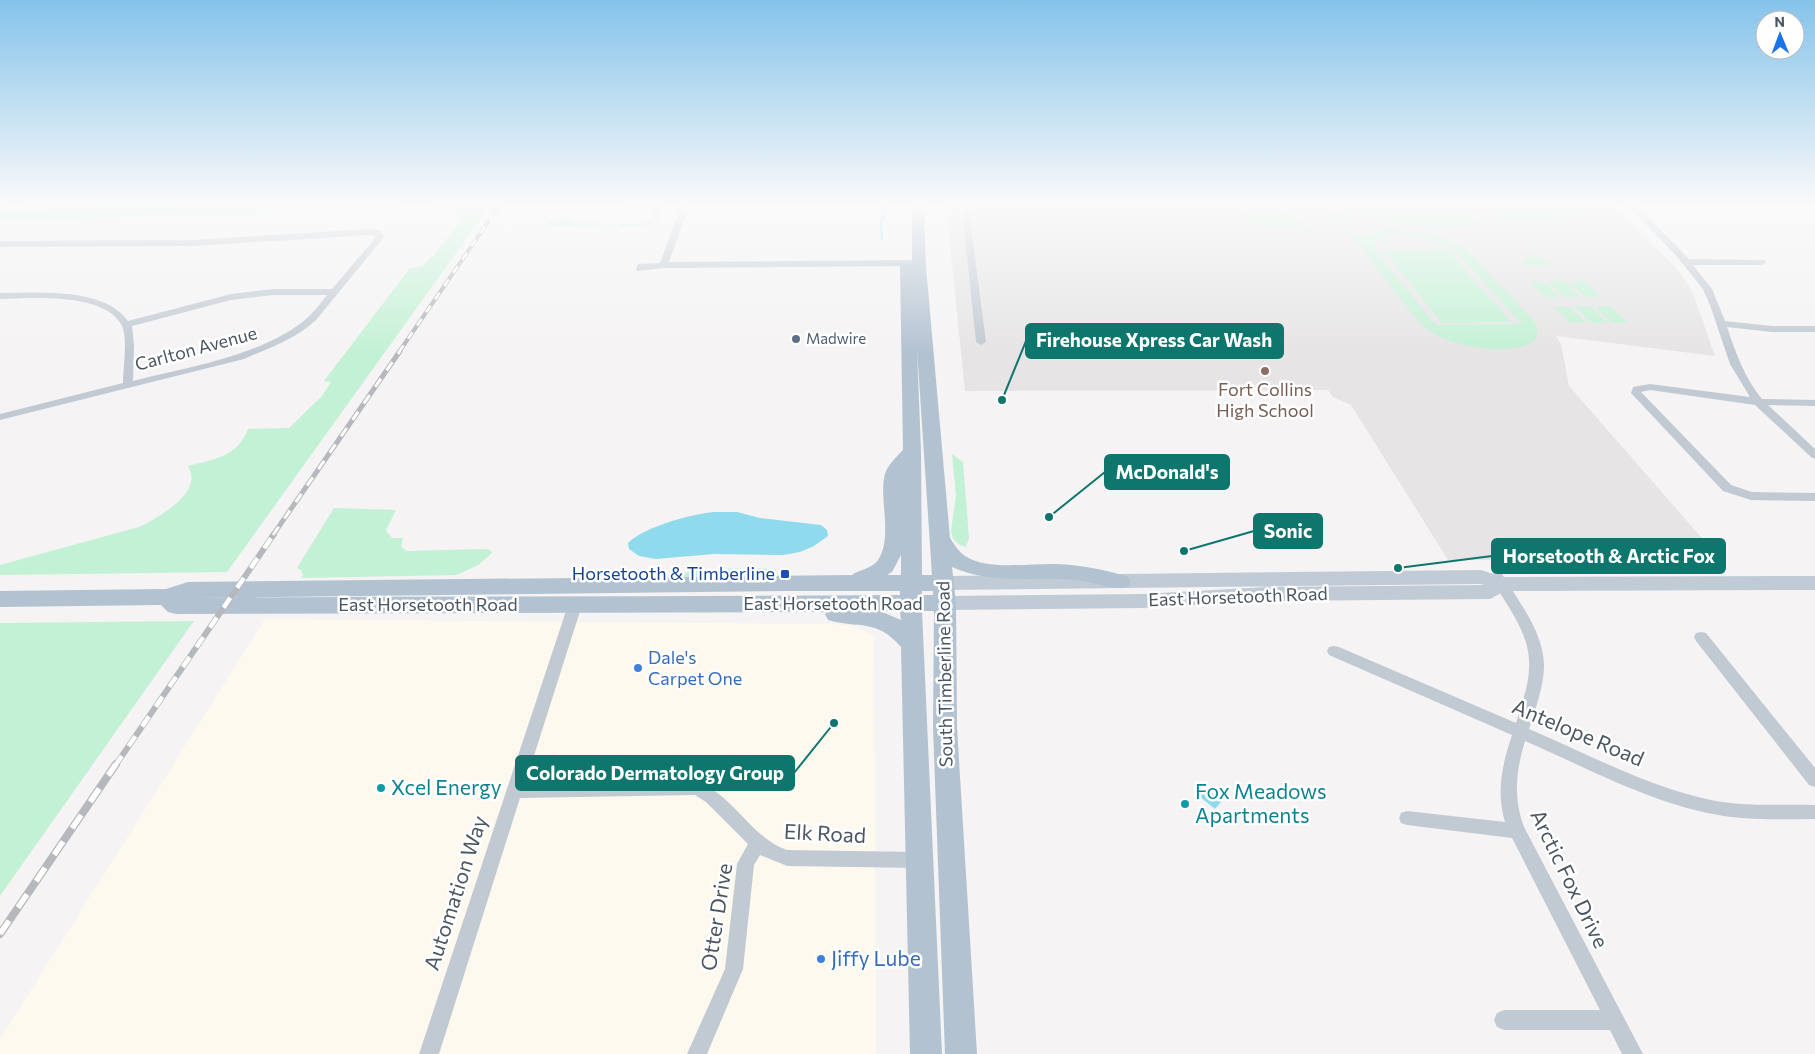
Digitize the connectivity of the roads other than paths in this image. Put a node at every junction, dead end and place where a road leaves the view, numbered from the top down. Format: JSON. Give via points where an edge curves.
{"nodes":[{"id":1,"x":366,"y":255,"type":"edge"},
{"id":2,"x":667,"y":255,"type":"edge"},
{"id":3,"x":912,"y":255,"type":"edge"},
{"id":4,"x":914,"y":255,"type":"edge"},
{"id":5,"x":970,"y":255,"type":"edge"},
{"id":6,"x":1679,"y":255,"type":"edge"},
{"id":7,"x":1685,"y":262,"type":"junction"},
{"id":8,"x":1762,"y":262,"type":"dead end"},
{"id":9,"x":913,"y":263,"type":"junction"},
{"id":10,"x":664,"y":265,"type":"junction"},
{"id":11,"x":640,"y":269,"type":"dead end"},
{"id":12,"x":335,"y":292,"type":"junction"},
{"id":13,"x":0,"y":296,"type":"edge"},
{"id":14,"x":1720,"y":323,"type":"junction"},
{"id":15,"x":126,"y":324,"type":"junction"},
{"id":16,"x":1815,"y":329,"type":"edge"},
{"id":17,"x":981,"y":342,"type":"dead end"},
{"id":18,"x":128,"y":384,"type":"junction"},
{"id":19,"x":1760,"y":402,"type":"junction"},
{"id":20,"x":1815,"y":404,"type":"edge"},
{"id":21,"x":0,"y":417,"type":"edge"},
{"id":22,"x":912,"y":450,"type":"junction"},
{"id":23,"x":1815,"y":455,"type":"edge"},
{"id":24,"x":1815,"y":497,"type":"edge"},
{"id":25,"x":941,"y":541,"type":"junction"},
{"id":26,"x":1499,"y":580,"type":"junction"},
{"id":27,"x":846,"y":582,"type":"junction"},
{"id":28,"x":1120,"y":582,"type":"junction"},
{"id":29,"x":1815,"y":583,"type":"edge"},
{"id":30,"x":910,"y":592,"type":"junction"},
{"id":31,"x":944,"y":593,"type":"junction"},
{"id":32,"x":166,"y":597,"type":"junction"},
{"id":33,"x":0,"y":599,"type":"edge"},
{"id":34,"x":575,"y":605,"type":"junction"},
{"id":35,"x":697,"y":605,"type":"junction"},
{"id":36,"x":1701,"y":637,"type":"dead end"},
{"id":37,"x":912,"y":644,"type":"junction"},
{"id":38,"x":1334,"y":651,"type":"dead end"},
{"id":39,"x":1521,"y":732,"type":"junction"},
{"id":40,"x":1815,"y":780,"type":"edge"},
{"id":41,"x":513,"y":791,"type":"junction"},
{"id":42,"x":1815,"y":812,"type":"edge"},
{"id":43,"x":1407,"y":818,"type":"dead end"},
{"id":44,"x":1517,"y":831,"type":"junction"},
{"id":45,"x":758,"y":843,"type":"junction"},
{"id":46,"x":920,"y":860,"type":"junction"},
{"id":47,"x":1504,"y":1020,"type":"dead end"},
{"id":48,"x":1615,"y":1020,"type":"junction"},
{"id":49,"x":430,"y":1054,"type":"edge"},
{"id":50,"x":697,"y":1054,"type":"edge"},
{"id":51,"x":926,"y":1054,"type":"edge"},
{"id":52,"x":960,"y":1054,"type":"edge"},
{"id":53,"x":1633,"y":1054,"type":"edge"}],
"edges":[{"from":1,"to":12,"type":"street","name":"Carlton Avenue"},
{"from":2,"to":10,"type":"street"},
{"from":3,"to":9,"type":"main road","name":"South Timberline Road"},
{"from":4,"to":9,"type":"main road","name":"South Timberline Road"},
{"from":5,"to":17,"type":"street"},
{"from":6,"to":7,"type":"street"},
{"from":7,"to":8,"type":"street"},
{"from":7,"to":14,"type":"street","via":[[1708,291]]},
{"from":9,"to":10,"type":"street"},
{"from":9,"to":22,"type":"main road","name":"South Timberline Road"},
{"from":9,"to":25,"type":"main road","name":"South Timberline Road"},
{"from":10,"to":11,"type":"street","via":[[641,266]]},
{"from":12,"to":15,"type":"street","via":[[243,295],[199,303]]},
{"from":12,"to":18,"type":"street","name":"Carlton Avenue","via":[[304,326],[260,349]]},
{"from":13,"to":15,"type":"street","via":[[80,299],[108,308]]},
{"from":14,"to":16,"type":"street"},
{"from":14,"to":19,"type":"street","via":[[1735,366]]},
{"from":15,"to":18,"type":"street"},
{"from":18,"to":21,"type":"street","name":"Carlton Avenue"},
{"from":19,"to":20,"type":"street"},
{"from":19,"to":23,"type":"street"},
{"from":19,"to":24,"type":"street","via":[[1650,387],[1637,389],[1636,393],[1734,492],[1751,496]]},
{"from":22,"to":27,"type":"main road","via":[[894,472],[894,541],[890,561],[874,577]]},
{"from":22,"to":30,"type":"main road","name":"South Timberline Road"},
{"from":25,"to":28,"type":"main road","via":[[955,560],[980,569],[1066,572]]},
{"from":25,"to":31,"type":"main road","name":"South Timberline Road"},
{"from":26,"to":28,"type":"main road","name":"East Horsetooth Road","via":[[1481,576]]},
{"from":26,"to":29,"type":"main road","name":"East Horsetooth Road"},
{"from":26,"to":31,"type":"main road","name":"East Horsetooth Road","via":[[1490,592],[1267,594],[1142,600]]},
{"from":26,"to":39,"type":"street","name":"Arctic Fox Drive","via":[[1526,626],[1536,656],[1534,690]]},
{"from":27,"to":30,"type":"main road","name":"East Horsetooth Road"},
{"from":27,"to":32,"type":"main road","name":"East Horsetooth Road","via":[[188,590]]},
{"from":28,"to":31,"type":"main road","name":"East Horsetooth Road"},
{"from":30,"to":31,"type":"main road","name":"East Horsetooth Road"},
{"from":30,"to":35,"type":"main road","name":"East Horsetooth Road"},
{"from":30,"to":37,"type":"main road","name":"South Timberline Road"},
{"from":31,"to":52,"type":"main road","name":"South Timberline Road","via":[[945,727]]},
{"from":32,"to":33,"type":"main road","name":"East Horsetooth Road"},
{"from":32,"to":34,"type":"main road","name":"East Horsetooth Road","via":[[176,606]]},
{"from":34,"to":35,"type":"main road","name":"East Horsetooth Road"},
{"from":34,"to":41,"type":"street","name":"Automation Way"},
{"from":35,"to":37,"type":"main road","via":[[880,619],[902,630]]},
{"from":36,"to":40,"type":"street"},
{"from":37,"to":46,"type":"main road","name":"South Timberline Road"},
{"from":38,"to":39,"type":"street","name":"Antelope Road"},
{"from":39,"to":42,"type":"street","name":"Antelope Road","via":[[1684,800],[1738,811]]},
{"from":39,"to":44,"type":"street","name":"Arctic Fox Drive","via":[[1508,779],[1508,800]]},
{"from":41,"to":45,"type":"street","name":"Elk Road","via":[[696,788],[712,797]]},
{"from":41,"to":49,"type":"street","name":"Automation Way"},
{"from":43,"to":44,"type":"street"},
{"from":44,"to":48,"type":"street","name":"Arctic Fox Drive"},
{"from":45,"to":46,"type":"street","name":"Elk Road","via":[[787,858]]},
{"from":45,"to":50,"type":"street","name":"Otter Drive","via":[[746,864],[734,969],[726,994]]},
{"from":46,"to":51,"type":"main road","name":"South Timberline Road"},
{"from":47,"to":48,"type":"street"},
{"from":48,"to":53,"type":"street","name":"Arctic Fox Drive"}]}
